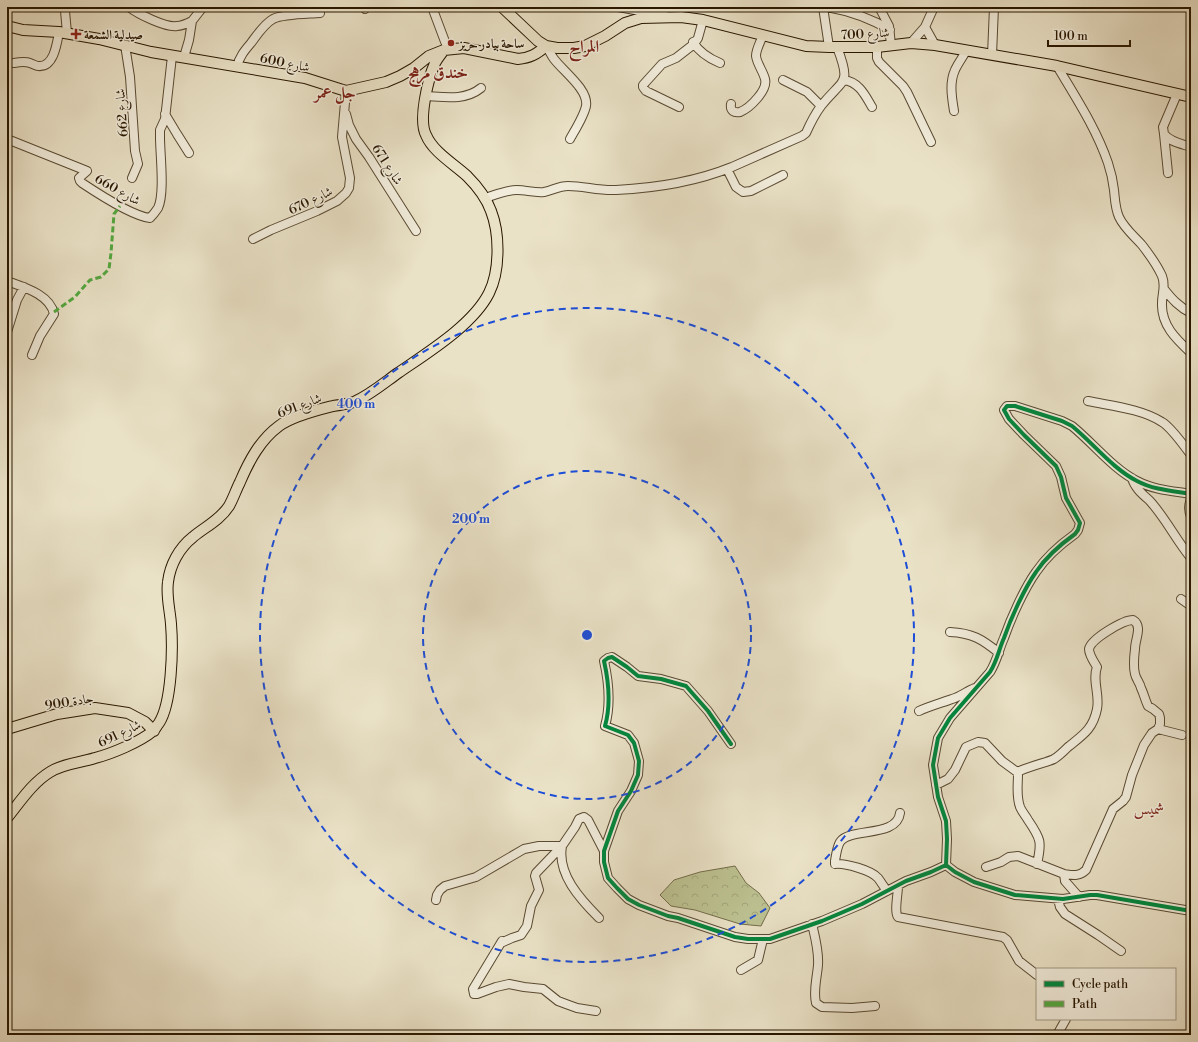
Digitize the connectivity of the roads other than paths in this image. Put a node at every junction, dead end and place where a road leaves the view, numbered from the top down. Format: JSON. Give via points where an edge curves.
{"nodes":[{"id":1,"x":63,"y":7,"type":"edge"},
{"id":2,"x":129,"y":7,"type":"edge"},
{"id":3,"x":203,"y":7,"type":"edge"},
{"id":4,"x":432,"y":7,"type":"edge"},
{"id":5,"x":502,"y":7,"type":"edge"},
{"id":6,"x":618,"y":7,"type":"edge"},
{"id":7,"x":823,"y":7,"type":"edge"},
{"id":8,"x":827,"y":7,"type":"edge"},
{"id":9,"x":879,"y":7,"type":"edge"},
{"id":10,"x":934,"y":7,"type":"edge"},
{"id":11,"x":994,"y":7,"type":"edge"},
{"id":12,"x":665,"y":10,"type":"edge"},
{"id":13,"x":320,"y":13,"type":"dead end"},
{"id":14,"x":700,"y":20,"type":"junction"},
{"id":15,"x":192,"y":21,"type":"junction"},
{"id":16,"x":7,"y":26,"type":"edge"},
{"id":17,"x":925,"y":27,"type":"junction"},
{"id":18,"x":890,"y":30,"type":"junction"},
{"id":19,"x":63,"y":33,"type":"junction"},
{"id":20,"x":763,"y":35,"type":"junction"},
{"id":21,"x":910,"y":43,"type":"junction"},
{"id":22,"x":692,"y":44,"type":"junction"},
{"id":23,"x":125,"y":45,"type":"junction"},
{"id":24,"x":891,"y":45,"type":"junction"},
{"id":25,"x":935,"y":45,"type":"junction"},
{"id":26,"x":546,"y":46,"type":"junction"},
{"id":27,"x":833,"y":47,"type":"junction"},
{"id":28,"x":877,"y":47,"type":"junction"},
{"id":29,"x":446,"y":50,"type":"junction"},
{"id":30,"x":966,"y":51,"type":"junction"},
{"id":31,"x":992,"y":55,"type":"junction"},
{"id":32,"x":172,"y":56,"type":"junction"},
{"id":33,"x":184,"y":57,"type":"junction"},
{"id":34,"x":14,"y":63,"type":"dead end"},
{"id":35,"x":720,"y":63,"type":"dead end"},
{"id":36,"x":1057,"y":66,"type":"junction"},
{"id":37,"x":237,"y":67,"type":"junction"},
{"id":38,"x":783,"y":80,"type":"dead end"},
{"id":39,"x":844,"y":80,"type":"junction"},
{"id":40,"x":481,"y":88,"type":"dead end"},
{"id":41,"x":346,"y":91,"type":"junction"},
{"id":42,"x":1178,"y":94,"type":"junction"},
{"id":43,"x":426,"y":96,"type":"junction"},
{"id":44,"x":1191,"y":97,"type":"edge"},
{"id":45,"x":731,"y":104,"type":"dead end"},
{"id":46,"x":821,"y":106,"type":"junction"},
{"id":47,"x":679,"y":107,"type":"dead end"},
{"id":48,"x":872,"y":107,"type":"dead end"},
{"id":49,"x":344,"y":108,"type":"junction"},
{"id":50,"x":954,"y":111,"type":"dead end"},
{"id":51,"x":165,"y":114,"type":"junction"},
{"id":52,"x":1164,"y":134,"type":"junction"},
{"id":53,"x":7,"y":139,"type":"edge"},
{"id":54,"x":570,"y":139,"type":"dead end"},
{"id":55,"x":931,"y":142,"type":"dead end"},
{"id":56,"x":1191,"y":147,"type":"edge"},
{"id":57,"x":190,"y":153,"type":"dead end"},
{"id":58,"x":727,"y":169,"type":"junction"},
{"id":59,"x":1168,"y":174,"type":"dead end"},
{"id":60,"x":783,"y":175,"type":"dead end"},
{"id":61,"x":132,"y":178,"type":"dead end"},
{"id":62,"x":485,"y":198,"type":"junction"},
{"id":63,"x":416,"y":231,"type":"dead end"},
{"id":64,"x":253,"y":239,"type":"dead end"},
{"id":65,"x":7,"y":281,"type":"edge"},
{"id":66,"x":24,"y":287,"type":"junction"},
{"id":67,"x":1164,"y":288,"type":"junction"},
{"id":68,"x":1191,"y":313,"type":"edge"},
{"id":69,"x":7,"y":332,"type":"edge"},
{"id":70,"x":1191,"y":353,"type":"edge"},
{"id":71,"x":32,"y":355,"type":"dead end"},
{"id":72,"x":1088,"y":401,"type":"dead end"},
{"id":73,"x":1191,"y":455,"type":"edge"},
{"id":74,"x":1132,"y":478,"type":"junction"},
{"id":75,"x":1191,"y":494,"type":"edge"},
{"id":76,"x":1191,"y":498,"type":"edge"},
{"id":77,"x":1191,"y":517,"type":"edge"},
{"id":78,"x":1191,"y":558,"type":"edge"},
{"id":79,"x":1181,"y":600,"type":"dead end"},
{"id":80,"x":1191,"y":606,"type":"edge"},
{"id":81,"x":950,"y":632,"type":"dead end"},
{"id":82,"x":999,"y":652,"type":"junction"},
{"id":83,"x":978,"y":687,"type":"junction"},
{"id":84,"x":919,"y":711,"type":"dead end"},
{"id":85,"x":7,"y":729,"type":"edge"},
{"id":86,"x":1158,"y":729,"type":"junction"},
{"id":87,"x":154,"y":731,"type":"junction"},
{"id":88,"x":1182,"y":735,"type":"dead end"},
{"id":89,"x":731,"y":744,"type":"dead end"},
{"id":90,"x":1017,"y":772,"type":"junction"},
{"id":91,"x":936,"y":785,"type":"junction"},
{"id":92,"x":900,"y":813,"type":"dead end"},
{"id":93,"x":7,"y":818,"type":"edge"},
{"id":94,"x":562,"y":846,"type":"junction"},
{"id":95,"x":604,"y":850,"type":"junction"},
{"id":96,"x":1038,"y":864,"type":"junction"},
{"id":97,"x":946,"y":865,"type":"junction"},
{"id":98,"x":986,"y":867,"type":"dead end"},
{"id":99,"x":1064,"y":874,"type":"junction"},
{"id":100,"x":898,"y":886,"type":"junction"},
{"id":101,"x":886,"y":891,"type":"junction"},
{"id":102,"x":1079,"y":897,"type":"junction"},
{"id":103,"x":1058,"y":899,"type":"junction"},
{"id":104,"x":436,"y":900,"type":"dead end"},
{"id":105,"x":1191,"y":911,"type":"edge"},
{"id":106,"x":599,"y":918,"type":"dead end"},
{"id":107,"x":812,"y":924,"type":"junction"},
{"id":108,"x":763,"y":939,"type":"junction"},
{"id":109,"x":1121,"y":951,"type":"dead end"},
{"id":110,"x":741,"y":970,"type":"dead end"},
{"id":111,"x":1036,"y":973,"type":"edge"},
{"id":112,"x":875,"y":1006,"type":"dead end"},
{"id":113,"x":596,"y":1011,"type":"dead end"},
{"id":114,"x":1065,"y":1020,"type":"edge"},
{"id":115,"x":1057,"y":1035,"type":"edge"}],
"edges":[{"from":1,"to":19,"type":"street"},
{"from":2,"to":15,"type":"street","via":[[137,13],[170,26]]},
{"from":3,"to":15,"type":"street"},
{"from":4,"to":29,"type":"street"},
{"from":5,"to":26,"type":"main road"},
{"from":6,"to":12,"type":"street","via":[[628,10]]},
{"from":7,"to":27,"type":"street"},
{"from":8,"to":18,"type":"street","via":[[863,16]]},
{"from":9,"to":18,"type":"street"},
{"from":10,"to":17,"type":"street"},
{"from":11,"to":31,"type":"street"},
{"from":12,"to":14,"type":"main road","name":"شارع 700","via":[[681,17]]},
{"from":12,"to":26,"type":"main road","name":"شارع 700","via":[[625,23],[585,46]]},
{"from":13,"to":37,"type":"street","via":[[273,19],[244,52]]},
{"from":14,"to":20,"type":"main road","name":"شارع 700"},
{"from":14,"to":22,"type":"street"},
{"from":15,"to":33,"type":"street"},
{"from":16,"to":19,"type":"main road","name":"شارع 600"},
{"from":17,"to":21,"type":"street"},
{"from":17,"to":25,"type":"street"},
{"from":18,"to":24,"type":"street"},
{"from":19,"to":23,"type":"main road","name":"شارع 600"},
{"from":19,"to":34,"type":"street","via":[[52,60],[46,65]]},
{"from":20,"to":27,"type":"main road","name":"شارع 700","via":[[806,46]]},
{"from":20,"to":45,"type":"street","via":[[756,57],[765,79],[765,86],[755,100],[743,110],[732,111]]},
{"from":21,"to":24,"type":"main road","name":"شارع 700"},
{"from":21,"to":25,"type":"main road","name":"شارع 700"},
{"from":22,"to":35,"type":"street"},
{"from":22,"to":47,"type":"street","via":[[676,58],[662,64],[643,87],[646,91]]},
{"from":23,"to":32,"type":"main road","name":"شارع 600"},
{"from":23,"to":61,"type":"street","name":"شارع 662","via":[[138,164]]},
{"from":24,"to":28,"type":"main road","name":"شارع 700"},
{"from":25,"to":30,"type":"main road","name":"شارع 700"},
{"from":26,"to":29,"type":"main road","via":[[536,55],[518,59],[464,48]]},
{"from":26,"to":54,"type":"street","via":[[586,98],[586,109]]},
{"from":27,"to":28,"type":"main road","name":"شارع 700"},
{"from":27,"to":39,"type":"street","via":[[844,68]]},
{"from":28,"to":55,"type":"street","via":[[879,62],[907,92]]},
{"from":29,"to":41,"type":"main road","via":[[429,56],[414,68],[386,82]]},
{"from":29,"to":43,"type":"main road","name":"شارع 691","via":[[436,62]]},
{"from":30,"to":31,"type":"main road","name":"شارع 700"},
{"from":30,"to":50,"type":"street","via":[[954,71],[951,97]]},
{"from":31,"to":36,"type":"main road","name":"شارع 700"},
{"from":32,"to":33,"type":"main road","name":"شارع 600"},
{"from":32,"to":51,"type":"street","name":"شارع 660"},
{"from":33,"to":37,"type":"main road","name":"شارع 600"},
{"from":36,"to":42,"type":"main road","name":"شارع 700"},
{"from":36,"to":67,"type":"street","via":[[1103,149],[1112,177],[1116,210],[1124,226],[1159,270]]},
{"from":37,"to":41,"type":"main road","name":"شارع 600","via":[[305,78]]},
{"from":38,"to":46,"type":"street","via":[[807,92]]},
{"from":39,"to":46,"type":"street"},
{"from":39,"to":48,"type":"street","via":[[858,86]]},
{"from":40,"to":43,"type":"street","via":[[475,93],[458,98]]},
{"from":41,"to":49,"type":"street","name":"شارع 670"},
{"from":42,"to":44,"type":"main road","name":"شارع 700"},
{"from":42,"to":52,"type":"street","via":[[1164,127]]},
{"from":43,"to":62,"type":"main road","name":"شارع 691","via":[[423,120],[426,136],[467,176]]},
{"from":46,"to":58,"type":"street","via":[[802,136]]},
{"from":49,"to":63,"type":"street","name":"شارع 671","via":[[356,139]]},
{"from":49,"to":64,"type":"street","name":"شارع 670","via":[[342,137],[350,178],[346,192],[337,201]]},
{"from":51,"to":53,"type":"street","name":"شارع 660","via":[[160,130],[160,196],[158,207],[150,218],[120,206],[82,183],[79,178],[87,171]]},
{"from":51,"to":57,"type":"street"},
{"from":52,"to":56,"type":"street","via":[[1174,142]]},
{"from":52,"to":59,"type":"street"},
{"from":58,"to":60,"type":"street","via":[[736,187],[743,192],[751,191]]},
{"from":58,"to":62,"type":"street","via":[[681,183],[656,186],[607,190],[559,186],[544,192],[516,190]]},
{"from":62,"to":87,"type":"main road","name":"شارع 691","via":[[496,228],[497,264],[494,282],[476,313],[428,353],[372,392],[352,403],[308,413],[281,424],[266,437],[255,453],[230,505],[223,514],[188,542],[174,560],[167,586],[172,647],[167,702],[162,719]]},
{"from":65,"to":66,"type":"street"},
{"from":66,"to":69,"type":"street"},
{"from":66,"to":71,"type":"street","via":[[42,297],[55,313],[40,336]]},
{"from":67,"to":68,"type":"street","via":[[1175,302]]},
{"from":67,"to":70,"type":"street","via":[[1162,312],[1167,326]]},
{"from":72,"to":73,"type":"street","via":[[1149,415],[1164,423]]},
{"from":74,"to":75,"type":"street","via":[[1161,490]]},
{"from":74,"to":78,"type":"street","via":[[1136,488],[1157,510]]},
{"from":74,"to":82,"type":"street","via":[[1072,426],[1011,405],[1005,408],[1009,419],[1056,466],[1066,498],[1080,523],[1075,534],[1036,571]]},
{"from":76,"to":77,"type":"street","via":[[1188,510]]},
{"from":79,"to":80,"type":"street"},
{"from":81,"to":82,"type":"street","via":[[977,638]]},
{"from":82,"to":83,"type":"street","via":[[990,672]]},
{"from":83,"to":84,"type":"street","via":[[954,699]]},
{"from":83,"to":91,"type":"street","via":[[950,718],[938,738],[934,765]]},
{"from":85,"to":87,"type":"main road","name":"جادة 900","via":[[57,714],[95,708],[128,712]]},
{"from":86,"to":88,"type":"street"},
{"from":86,"to":90,"type":"street","via":[[1159,714],[1148,706],[1135,674],[1138,626],[1136,622],[1129,620],[1106,632],[1089,649],[1096,667],[1098,699],[1097,710],[1088,730],[1054,759]]},
{"from":86,"to":99,"type":"street","via":[[1144,745],[1126,797],[1113,809],[1086,870],[1076,876]]},
{"from":87,"to":93,"type":"main road","name":"شارع 691","via":[[118,750],[50,771],[31,787]]},
{"from":89,"to":95,"type":"street","via":[[708,711],[686,686],[638,676],[612,657],[604,661],[609,698],[605,726],[628,735],[634,743],[639,760],[638,775],[618,811]]},
{"from":90,"to":91,"type":"street","via":[[985,743],[978,742],[966,747],[948,779]]},
{"from":90,"to":96,"type":"street","via":[[1020,809],[1040,839]]},
{"from":91,"to":97,"type":"street","via":[[946,821]]},
{"from":92,"to":101,"type":"street","via":[[895,822],[887,828],[844,839],[840,842],[835,861],[835,864],[852,866],[877,876]]},
{"from":94,"to":95,"type":"street","via":[[579,819],[584,817]]},
{"from":94,"to":104,"type":"street","via":[[524,849],[476,877],[445,886],[440,890]]},
{"from":94,"to":106,"type":"street","via":[[561,861],[570,883],[582,902]]},
{"from":94,"to":113,"type":"street","via":[[536,873],[539,890],[531,906],[524,932],[502,941],[473,991],[477,994],[509,984],[542,989],[558,1001]]},
{"from":95,"to":108,"type":"street","via":[[608,878],[628,899],[668,916],[735,937]]},
{"from":96,"to":98,"type":"street","via":[[1018,856]]},
{"from":96,"to":99,"type":"street"},
{"from":97,"to":100,"type":"street"},
{"from":97,"to":103,"type":"street","via":[[974,882],[1004,892]]},
{"from":99,"to":102,"type":"street","via":[[1065,881]]},
{"from":100,"to":101,"type":"street"},
{"from":100,"to":111,"type":"street","via":[[898,917],[1003,937],[1019,961]]},
{"from":101,"to":107,"type":"street","via":[[862,904]]},
{"from":102,"to":103,"type":"street"},
{"from":102,"to":105,"type":"street","via":[[1100,895]]},
{"from":103,"to":109,"type":"street","via":[[1065,914]]},
{"from":107,"to":108,"type":"street","via":[[770,939]]},
{"from":107,"to":112,"type":"street","via":[[818,964],[816,1003],[822,1007]]},
{"from":108,"to":110,"type":"street","via":[[758,960]]},
{"from":114,"to":115,"type":"street"}]}
